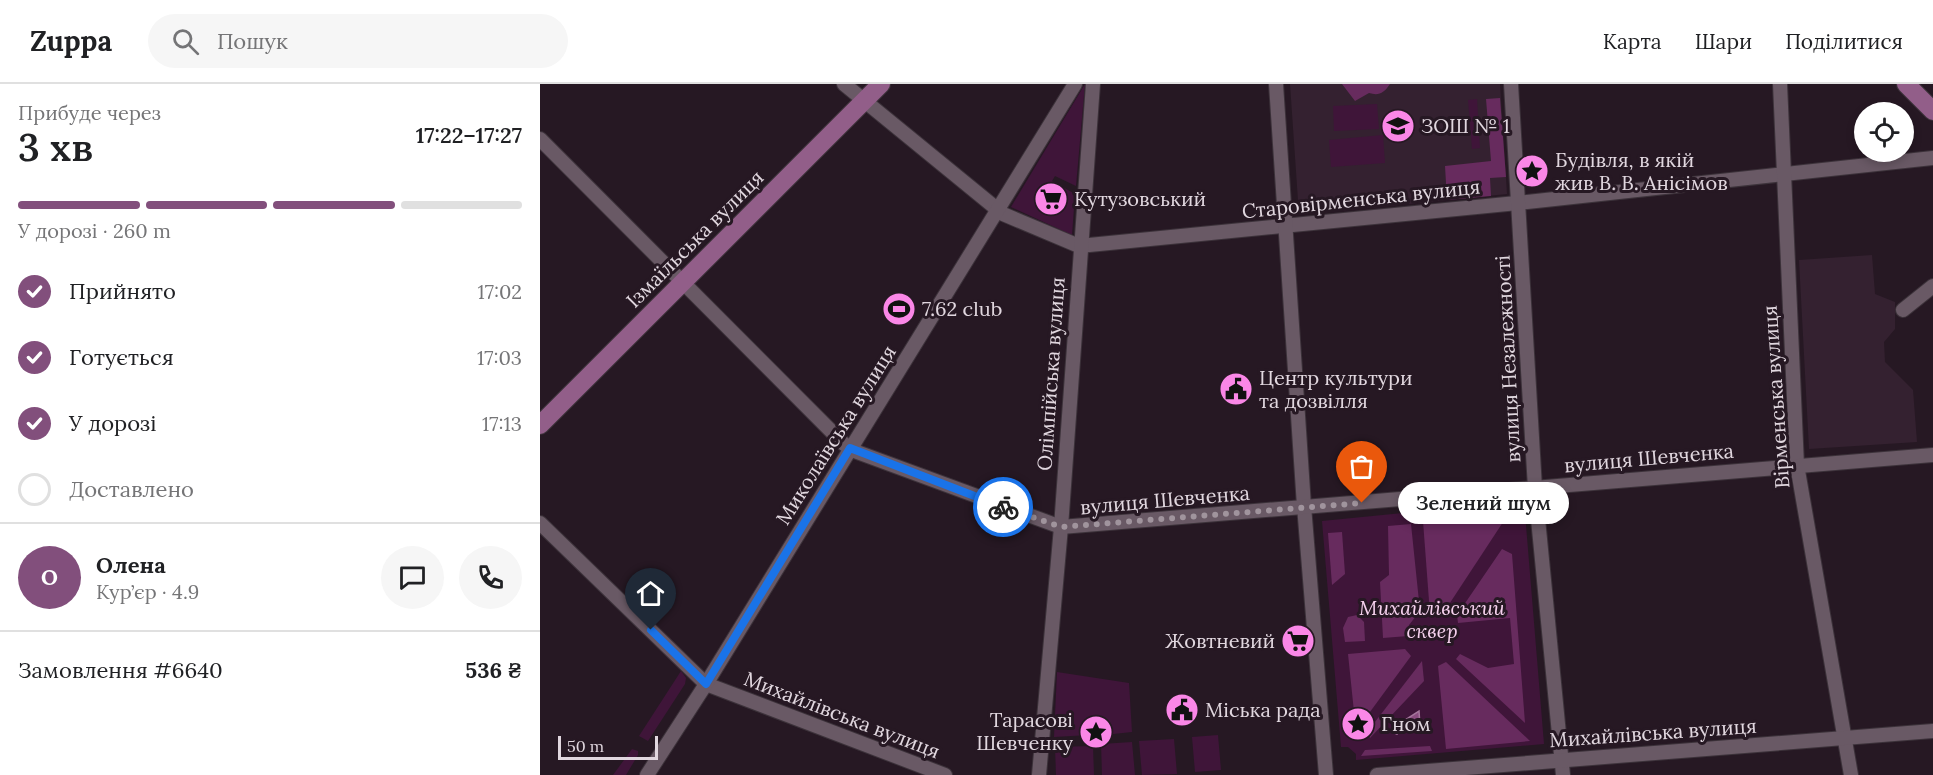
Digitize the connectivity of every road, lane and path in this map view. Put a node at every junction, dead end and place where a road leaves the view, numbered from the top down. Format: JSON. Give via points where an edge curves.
{"nodes":[{"id":1,"x":844,"y":84,"type":"edge"},
{"id":2,"x":881,"y":84,"type":"edge"},
{"id":3,"x":1075,"y":84,"type":"edge"},
{"id":4,"x":1093,"y":84,"type":"edge"},
{"id":5,"x":1276,"y":84,"type":"edge"},
{"id":6,"x":1511,"y":84,"type":"edge"},
{"id":7,"x":1780,"y":84,"type":"edge"},
{"id":8,"x":1906,"y":84,"type":"edge"},
{"id":9,"x":864,"y":102,"type":"junction"},
{"id":10,"x":1933,"y":111,"type":"edge"},
{"id":11,"x":540,"y":139,"type":"edge"},
{"id":12,"x":1933,"y":158,"type":"edge"},
{"id":13,"x":1782,"y":176,"type":"junction"},
{"id":14,"x":1519,"y":203,"type":"junction"},
{"id":15,"x":998,"y":209,"type":"junction"},
{"id":16,"x":1286,"y":225,"type":"junction"},
{"id":17,"x":1079,"y":246,"type":"junction"},
{"id":18,"x":684,"y":282,"type":"junction"},
{"id":19,"x":1933,"y":286,"type":"edge"},
{"id":20,"x":1903,"y":310,"type":"dead end"},
{"id":21,"x":540,"y":425,"type":"edge"},
{"id":22,"x":850,"y":448,"type":"junction"},
{"id":23,"x":1933,"y":455,"type":"edge"},
{"id":24,"x":1797,"y":465,"type":"junction"},
{"id":25,"x":1535,"y":488,"type":"junction"},
{"id":26,"x":1304,"y":507,"type":"junction"},
{"id":27,"x":540,"y":523,"type":"edge"},
{"id":28,"x":1061,"y":527,"type":"junction"},
{"id":29,"x":706,"y":684,"type":"junction"},
{"id":30,"x":1933,"y":731,"type":"edge"},
{"id":31,"x":1846,"y":738,"type":"junction"},
{"id":32,"x":1561,"y":760,"type":"junction"},
{"id":33,"x":647,"y":775,"type":"edge"},
{"id":34,"x":945,"y":775,"type":"edge"},
{"id":35,"x":1039,"y":775,"type":"edge"},
{"id":36,"x":1326,"y":775,"type":"edge"},
{"id":37,"x":1377,"y":775,"type":"edge"},
{"id":38,"x":1563,"y":775,"type":"edge"},
{"id":39,"x":1851,"y":775,"type":"edge"}],
"edges":[{"from":1,"to":9,"type":"street","name":"Старовірменська вулиця"},
{"from":2,"to":9,"type":"main road","name":"Ізмаїльська вулиця"},
{"from":3,"to":15,"type":"street","name":"Миколаївська вулиця"},
{"from":4,"to":17,"type":"street","name":"Олімпійська вулиця"},
{"from":5,"to":16,"type":"street"},
{"from":6,"to":14,"type":"street","name":"вулиця Незалежності"},
{"from":7,"to":13,"type":"street","name":"Вірменська вулиця"},
{"from":8,"to":10,"type":"main road"},
{"from":9,"to":15,"type":"street","name":"Старовірменська вулиця"},
{"from":9,"to":18,"type":"main road","name":"Ізмаїльська вулиця"},
{"from":11,"to":18,"type":"street","name":"вулиця Шевченка"},
{"from":12,"to":13,"type":"street","name":"Старовірменська вулиця"},
{"from":13,"to":14,"type":"street","name":"Старовірменська вулиця"},
{"from":13,"to":24,"type":"street","name":"Вірменська вулиця"},
{"from":14,"to":16,"type":"street","name":"Старовірменська вулиця"},
{"from":14,"to":25,"type":"street","name":"вулиця Незалежності"},
{"from":15,"to":17,"type":"street","name":"Старовірменська вулиця"},
{"from":15,"to":22,"type":"street","name":"Миколаївська вулиця"},
{"from":16,"to":17,"type":"street","name":"Старовірменська вулиця"},
{"from":16,"to":26,"type":"street"},
{"from":17,"to":28,"type":"street","name":"Олімпійська вулиця"},
{"from":18,"to":21,"type":"main road","name":"Ізмаїльська вулиця"},
{"from":18,"to":22,"type":"street","name":"вулиця Шевченка"},
{"from":19,"to":20,"type":"street"},
{"from":22,"to":28,"type":"street","name":"вулиця Шевченка"},
{"from":22,"to":29,"type":"street","name":"Миколаївська вулиця"},
{"from":23,"to":24,"type":"street","name":"вулиця Шевченка"},
{"from":24,"to":25,"type":"street","name":"вулиця Шевченка"},
{"from":24,"to":31,"type":"street","name":"Вірменська вулиця"},
{"from":25,"to":26,"type":"street","name":"вулиця Шевченка"},
{"from":25,"to":32,"type":"street","name":"вулиця Незалежності"},
{"from":26,"to":28,"type":"street","name":"вулиця Шевченка"},
{"from":26,"to":36,"type":"street"},
{"from":27,"to":29,"type":"street","name":"Михайлівська вулиця"},
{"from":28,"to":35,"type":"street","name":"Олімпійська вулиця"},
{"from":29,"to":33,"type":"street","name":"Миколаївська вулиця"},
{"from":29,"to":34,"type":"street","name":"Михайлівська вулиця"},
{"from":30,"to":31,"type":"street","name":"Михайлівська вулиця"},
{"from":31,"to":32,"type":"street","name":"Михайлівська вулиця"},
{"from":31,"to":39,"type":"street","name":"Вірменська вулиця"},
{"from":32,"to":37,"type":"street","name":"Михайлівська вулиця"},
{"from":32,"to":38,"type":"street","name":"вулиця Незалежності"}]}
